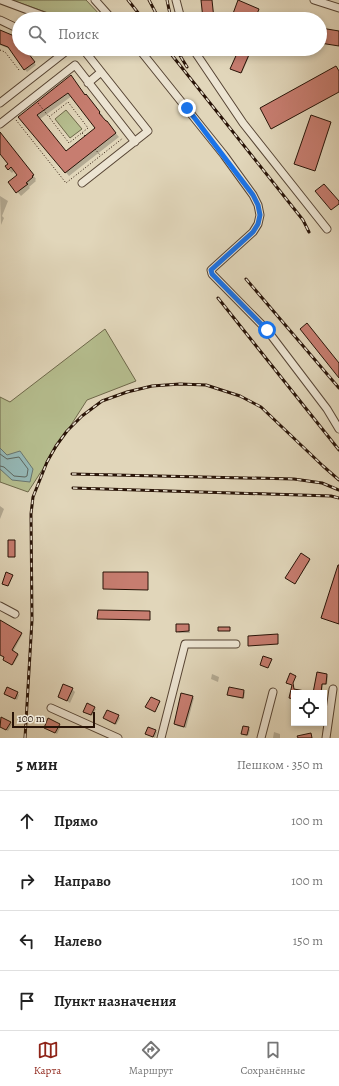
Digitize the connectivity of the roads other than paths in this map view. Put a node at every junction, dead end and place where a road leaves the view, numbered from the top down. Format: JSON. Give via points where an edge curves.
{"nodes":[{"id":1,"x":1,"y":0,"type":"edge"},
{"id":2,"x":95,"y":0,"type":"edge"},
{"id":3,"x":176,"y":0,"type":"edge"},
{"id":4,"x":314,"y":0,"type":"edge"},
{"id":5,"x":339,"y":8,"type":"edge"},
{"id":6,"x":33,"y":12,"type":"edge"},
{"id":7,"x":106,"y":12,"type":"edge"},
{"id":8,"x":179,"y":12,"type":"edge"},
{"id":9,"x":0,"y":20,"type":"edge"},
{"id":10,"x":12,"y":26,"type":"edge"},
{"id":11,"x":59,"y":56,"type":"edge"},
{"id":12,"x":88,"y":56,"type":"edge"},
{"id":13,"x":145,"y":56,"type":"edge"},
{"id":14,"x":198,"y":56,"type":"edge"},
{"id":15,"x":101,"y":72,"type":"junction"},
{"id":16,"x":88,"y":83,"type":"junction"},
{"id":17,"x":0,"y":103,"type":"edge"},
{"id":18,"x":0,"y":124,"type":"edge"},
{"id":19,"x":135,"y":142,"type":"junction"},
{"id":20,"x":82,"y":183,"type":"dead end"},
{"id":21,"x":327,"y":229,"type":"dead end"},
{"id":22,"x":339,"y":429,"type":"edge"},
{"id":23,"x":0,"y":606,"type":"edge"},
{"id":24,"x":15,"y":614,"type":"dead end"},
{"id":25,"x":236,"y":644,"type":"dead end"},
{"id":26,"x":333,"y":689,"type":"dead end"},
{"id":27,"x":273,"y":692,"type":"dead end"},
{"id":28,"x":51,"y":708,"type":"dead end"},
{"id":29,"x":118,"y":738,"type":"edge"},
{"id":30,"x":161,"y":738,"type":"edge"},
{"id":31,"x":261,"y":738,"type":"edge"},
{"id":32,"x":326,"y":738,"type":"edge"}],
"edges":[{"from":1,"to":6,"type":"street"},
{"from":2,"to":7,"type":"street"},
{"from":3,"to":8,"type":"street"},
{"from":4,"to":5,"type":"street"},
{"from":9,"to":10,"type":"street"},
{"from":11,"to":17,"type":"street"},
{"from":12,"to":15,"type":"street"},
{"from":13,"to":22,"type":"street","via":[[224,155],[258,205],[260,215],[253,232],[211,270],[212,274],[267,330],[327,409]]},
{"from":14,"to":21,"type":"street","via":[[243,123]]},
{"from":15,"to":16,"type":"street"},
{"from":15,"to":19,"type":"street","via":[[148,131]]},
{"from":16,"to":18,"type":"street","via":[[75,65]]},
{"from":16,"to":19,"type":"street"},
{"from":19,"to":20,"type":"street"},
{"from":23,"to":24,"type":"street"},
{"from":25,"to":30,"type":"street","via":[[185,644]]},
{"from":26,"to":32,"type":"street"},
{"from":27,"to":31,"type":"street"},
{"from":28,"to":29,"type":"street"}]}
